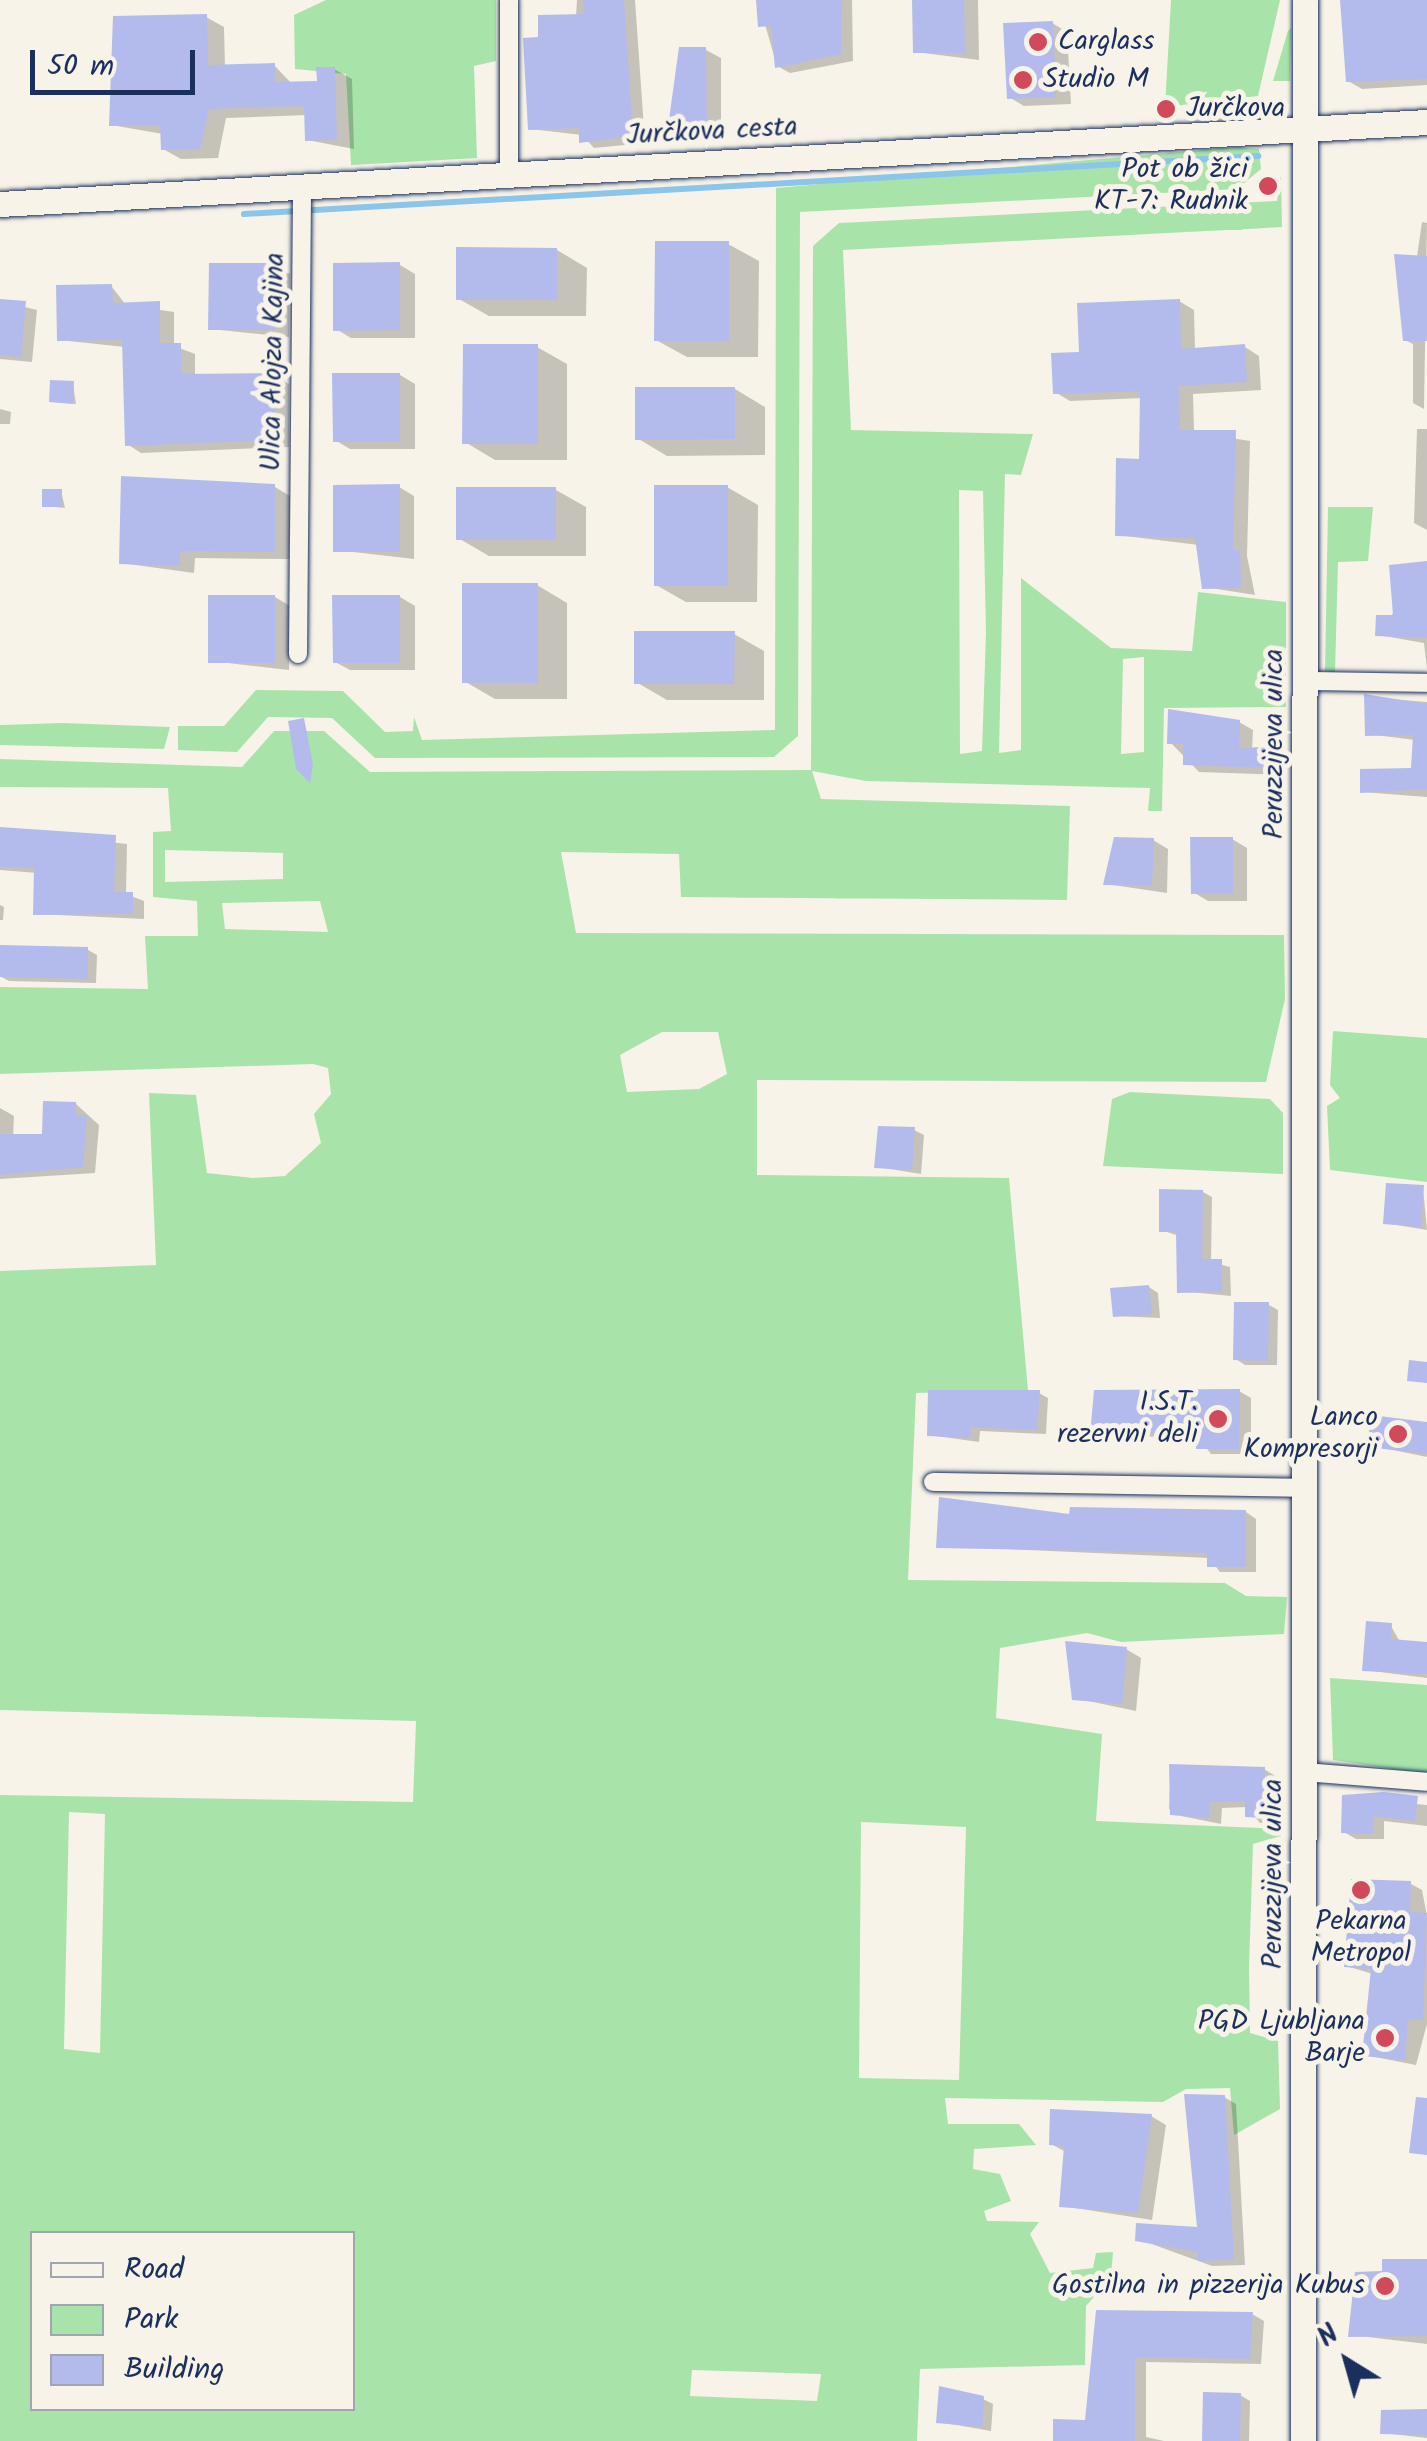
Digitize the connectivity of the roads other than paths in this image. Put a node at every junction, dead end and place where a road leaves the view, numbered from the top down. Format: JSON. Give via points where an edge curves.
{"nodes":[{"id":1,"x":509,"y":0,"type":"edge"},
{"id":2,"x":1305,"y":0,"type":"edge"},
{"id":3,"x":1427,"y":122,"type":"edge"},
{"id":4,"x":1305,"y":128,"type":"junction"},
{"id":5,"x":509,"y":174,"type":"junction"},
{"id":6,"x":0,"y":204,"type":"edge"},
{"id":7,"x":303,"y":204,"type":"junction"},
{"id":8,"x":298,"y":654,"type":"dead end"},
{"id":9,"x":1306,"y":682,"type":"junction"},
{"id":10,"x":1427,"y":684,"type":"edge"},
{"id":11,"x":933,"y":1482,"type":"dead end"},
{"id":12,"x":1304,"y":1488,"type":"junction"},
{"id":13,"x":1304,"y":1772,"type":"junction"},
{"id":14,"x":1427,"y":1782,"type":"edge"},
{"id":15,"x":1302,"y":2441,"type":"edge"}],
"edges":[{"from":1,"to":5,"type":"street"},
{"from":2,"to":4,"type":"main road","name":"Peruzzijeva ulica"},
{"from":3,"to":4,"type":"main road","name":"Jurčkova cesta"},
{"from":4,"to":5,"type":"main road","name":"Jurčkova cesta"},
{"from":4,"to":9,"type":"main road","name":"Peruzzijeva ulica"},
{"from":5,"to":7,"type":"main road","name":"Jurčkova cesta"},
{"from":6,"to":7,"type":"main road","name":"Jurčkova cesta"},
{"from":7,"to":8,"type":"street","name":"Ulica Alojza Kajina","via":[[303,480],[292,516],[304,562]]},
{"from":9,"to":10,"type":"street"},
{"from":9,"to":12,"type":"main road","name":"Peruzzijeva ulica"},
{"from":11,"to":12,"type":"street"},
{"from":12,"to":13,"type":"main road","name":"Peruzzijeva ulica"},
{"from":13,"to":14,"type":"street"},
{"from":13,"to":15,"type":"main road","name":"Peruzzijeva ulica"}]}
